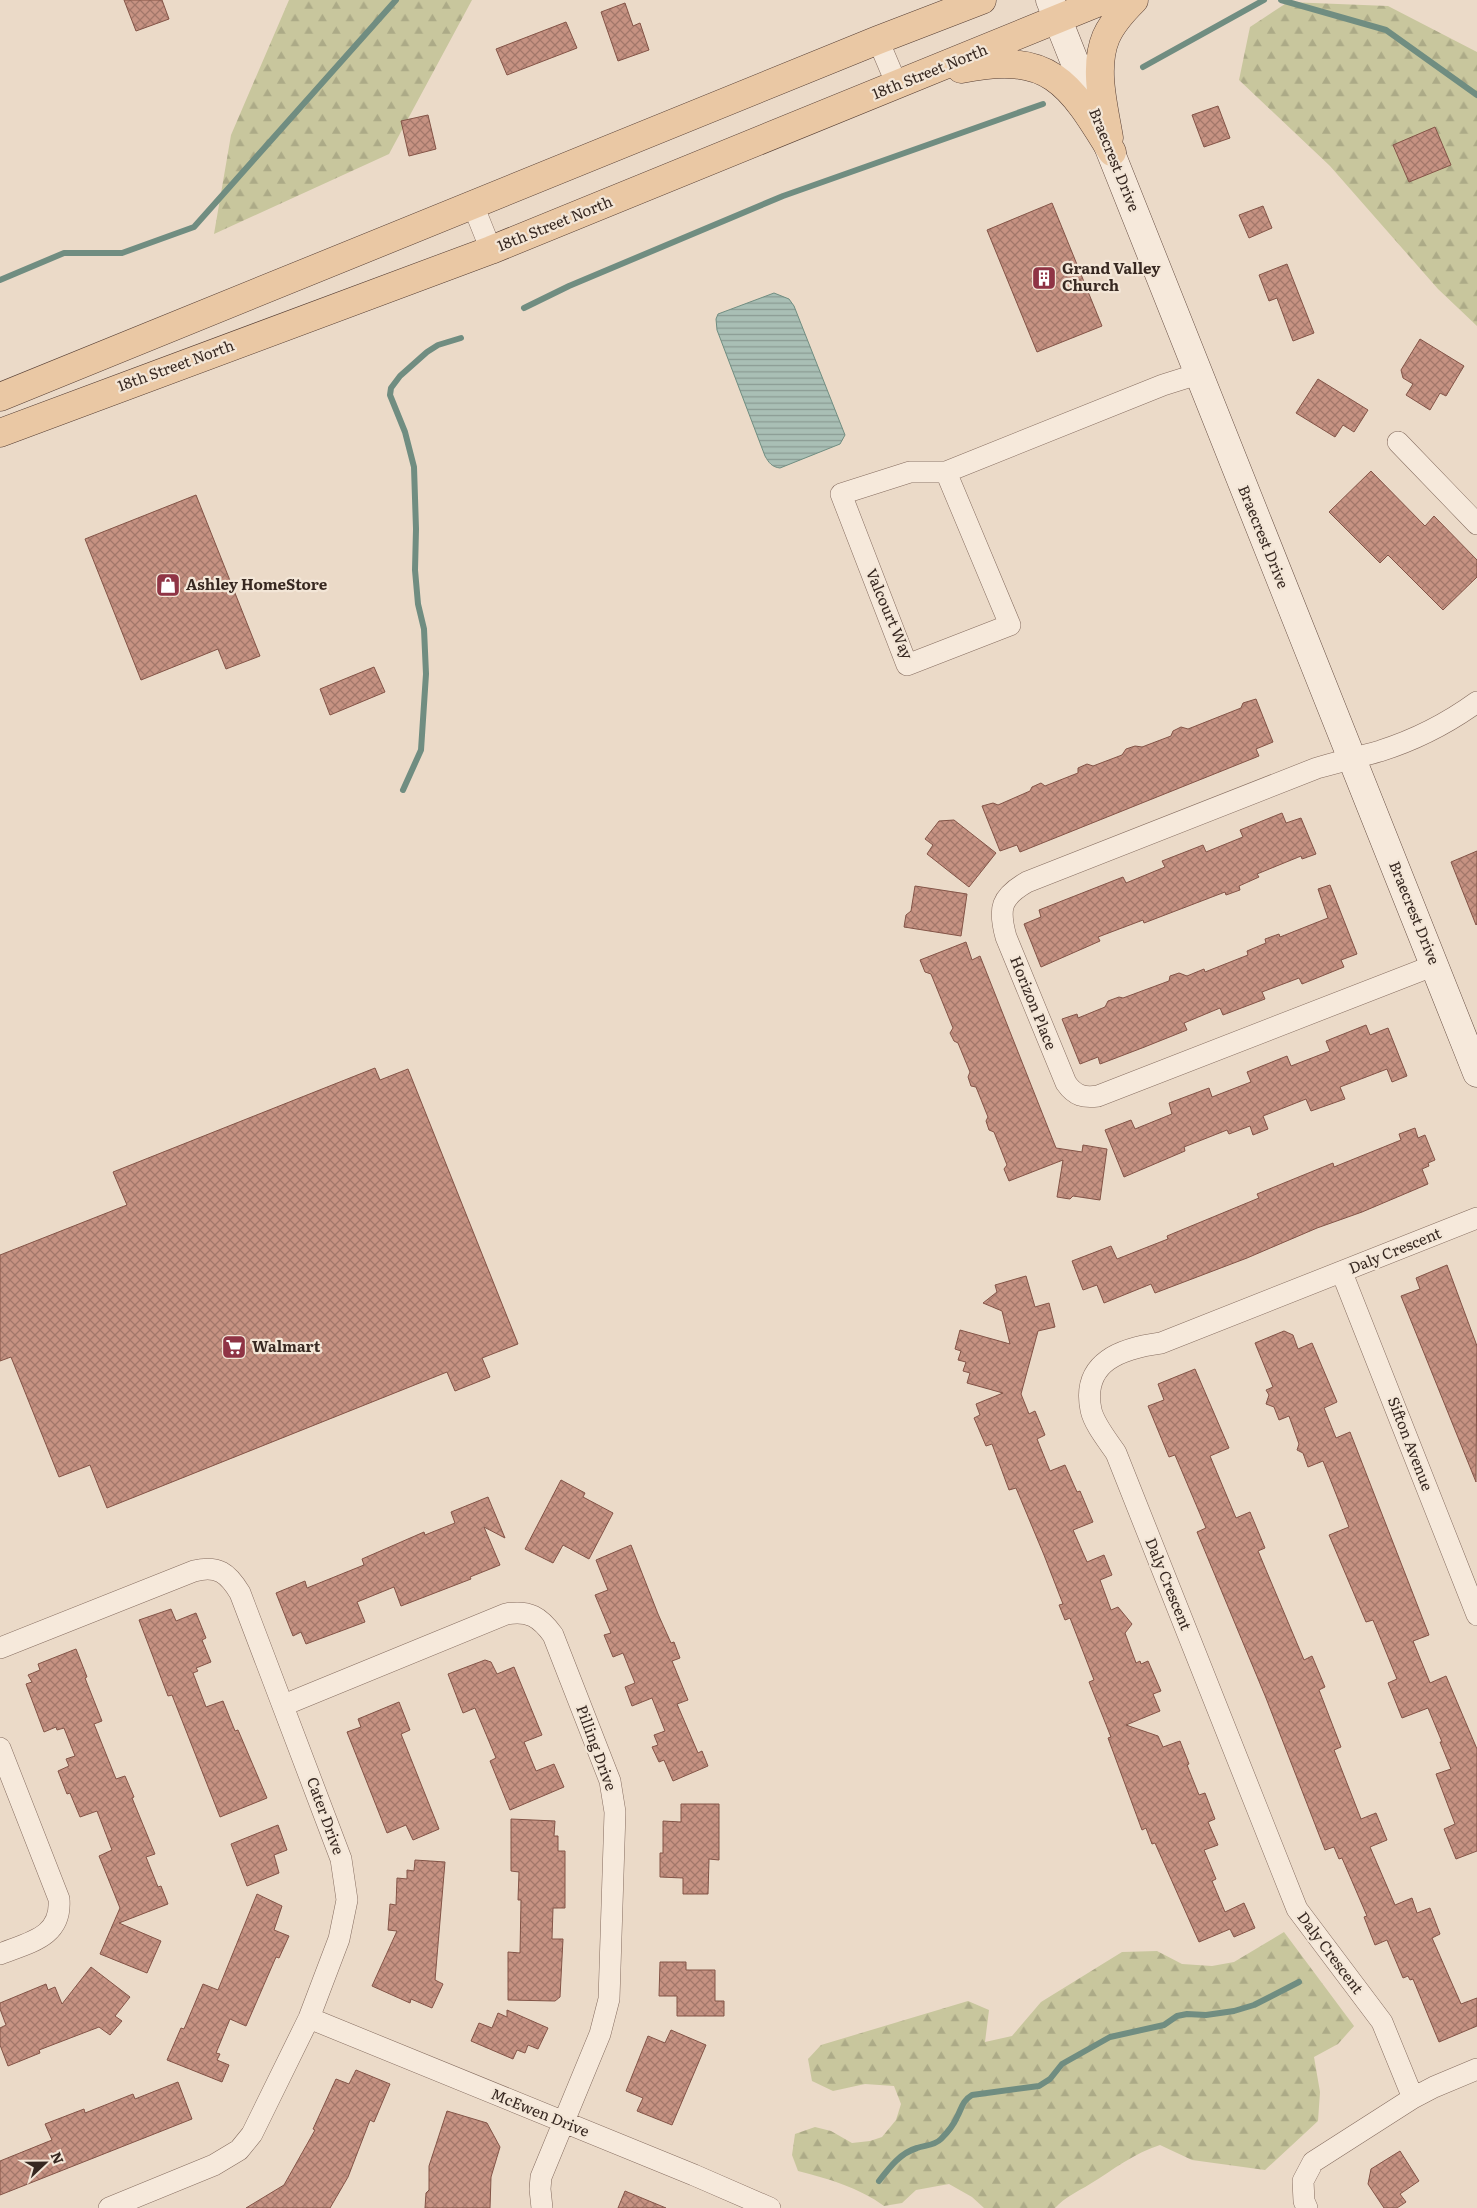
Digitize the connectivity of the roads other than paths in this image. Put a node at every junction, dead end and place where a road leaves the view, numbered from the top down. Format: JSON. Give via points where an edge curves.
{"nodes":[{"id":1,"x":982,"y":0,"type":"edge"},
{"id":2,"x":1104,"y":0,"type":"edge"},
{"id":3,"x":1134,"y":0,"type":"edge"},
{"id":4,"x":1054,"y":10,"type":"edge"},
{"id":5,"x":878,"y":40,"type":"junction"},
{"id":6,"x":904,"y":82,"type":"junction"},
{"id":7,"x":1112,"y":152,"type":"junction"},
{"id":8,"x":473,"y":205,"type":"junction"},
{"id":9,"x":491,"y":250,"type":"junction"},
{"id":10,"x":1198,"y":374,"type":"junction"},
{"id":11,"x":0,"y":397,"type":"edge"},
{"id":12,"x":0,"y":433,"type":"edge"},
{"id":13,"x":1398,"y":442,"type":"dead end"},
{"id":14,"x":946,"y":472,"type":"junction"},
{"id":15,"x":1477,"y":524,"type":"edge"},
{"id":16,"x":1477,"y":702,"type":"edge"},
{"id":17,"x":1352,"y":757,"type":"junction"},
{"id":18,"x":1434,"y":965,"type":"junction"},
{"id":19,"x":1477,"y":1073,"type":"edge"},
{"id":20,"x":1477,"y":1218,"type":"edge"},
{"id":21,"x":1342,"y":1273,"type":"junction"},
{"id":22,"x":1477,"y":1615,"type":"edge"},
{"id":23,"x":0,"y":1648,"type":"edge"},
{"id":24,"x":284,"y":1705,"type":"junction"},
{"id":25,"x":0,"y":1748,"type":"edge"},
{"id":26,"x":0,"y":1954,"type":"edge"},
{"id":27,"x":309,"y":2018,"type":"junction"},
{"id":28,"x":1477,"y":2069,"type":"edge"},
{"id":29,"x":1413,"y":2098,"type":"junction"},
{"id":30,"x":563,"y":2122,"type":"junction"},
{"id":31,"x":109,"y":2208,"type":"edge"},
{"id":32,"x":542,"y":2208,"type":"edge"},
{"id":33,"x":770,"y":2208,"type":"edge"},
{"id":34,"x":1307,"y":2208,"type":"edge"}],
"edges":[{"from":1,"to":5,"type":"main road"},
{"from":2,"to":4,"type":"main road","name":"18th Street North"},
{"from":3,"to":7,"type":"main road","via":[[1105,38],[1100,62]]},
{"from":4,"to":6,"type":"main road","name":"18th Street North"},
{"from":4,"to":7,"type":"street","name":"Braecrest Drive"},
{"from":5,"to":6,"type":"street"},
{"from":5,"to":8,"type":"main road"},
{"from":6,"to":7,"type":"main road","via":[[986,64],[1046,71],[1063,83],[1085,109]]},
{"from":6,"to":9,"type":"main road","name":"18th Street North"},
{"from":7,"to":10,"type":"street","name":"Braecrest Drive"},
{"from":8,"to":9,"type":"street"},
{"from":8,"to":11,"type":"main road"},
{"from":9,"to":12,"type":"main road","name":"18th Street North"},
{"from":10,"to":14,"type":"street","name":"Valcourt Way"},
{"from":10,"to":17,"type":"street","name":"Braecrest Drive"},
{"from":13,"to":15,"type":"street"},
{"from":14,"to":14,"type":"street","name":"Valcourt Way","via":[[1010,625],[907,665],[841,494],[910,472]]},
{"from":16,"to":17,"type":"street","via":[[1447,722],[1417,736],[1380,751]]},
{"from":17,"to":18,"type":"street","name":"Braecrest Drive"},
{"from":17,"to":18,"type":"street","name":"Horizon Place","via":[[1027,882],[1006,898],[1003,906],[1002,920],[1010,946],[1066,1083],[1072,1091],[1087,1098]]},
{"from":18,"to":19,"type":"street","name":"Braecrest Drive"},
{"from":20,"to":21,"type":"street","name":"Daly Crescent"},
{"from":21,"to":22,"type":"street","name":"Sifton Avenue"},
{"from":21,"to":29,"type":"street","name":"Daly Crescent","via":[[1161,1343],[1135,1348],[1107,1359],[1097,1372],[1091,1390],[1091,1411],[1116,1453],[1297,1908],[1382,2022]]},
{"from":23,"to":24,"type":"street","name":"Cater Drive","via":[[185,1574],[214,1568],[233,1581],[240,1593]]},
{"from":24,"to":27,"type":"street","name":"Cater Drive","via":[[341,1859],[348,1900],[339,1939]]},
{"from":24,"to":30,"type":"street","name":"Pilling Drive","via":[[506,1614],[520,1612],[534,1616],[554,1635],[610,1780],[615,1812],[609,1999],[600,2034]]},
{"from":25,"to":26,"type":"street","via":[[59,1898],[60,1910],[57,1921],[42,1936]]},
{"from":27,"to":30,"type":"street","name":"McEwen Drive"},
{"from":27,"to":31,"type":"street","name":"Cater Drive","via":[[252,2134],[239,2150],[214,2165]]},
{"from":28,"to":29,"type":"street"},
{"from":29,"to":34,"type":"street","via":[[1313,2162],[1302,2181]]},
{"from":30,"to":32,"type":"street","name":"Pilling Drive","via":[[541,2177]]},
{"from":30,"to":33,"type":"street","name":"McEwen Drive"}]}
